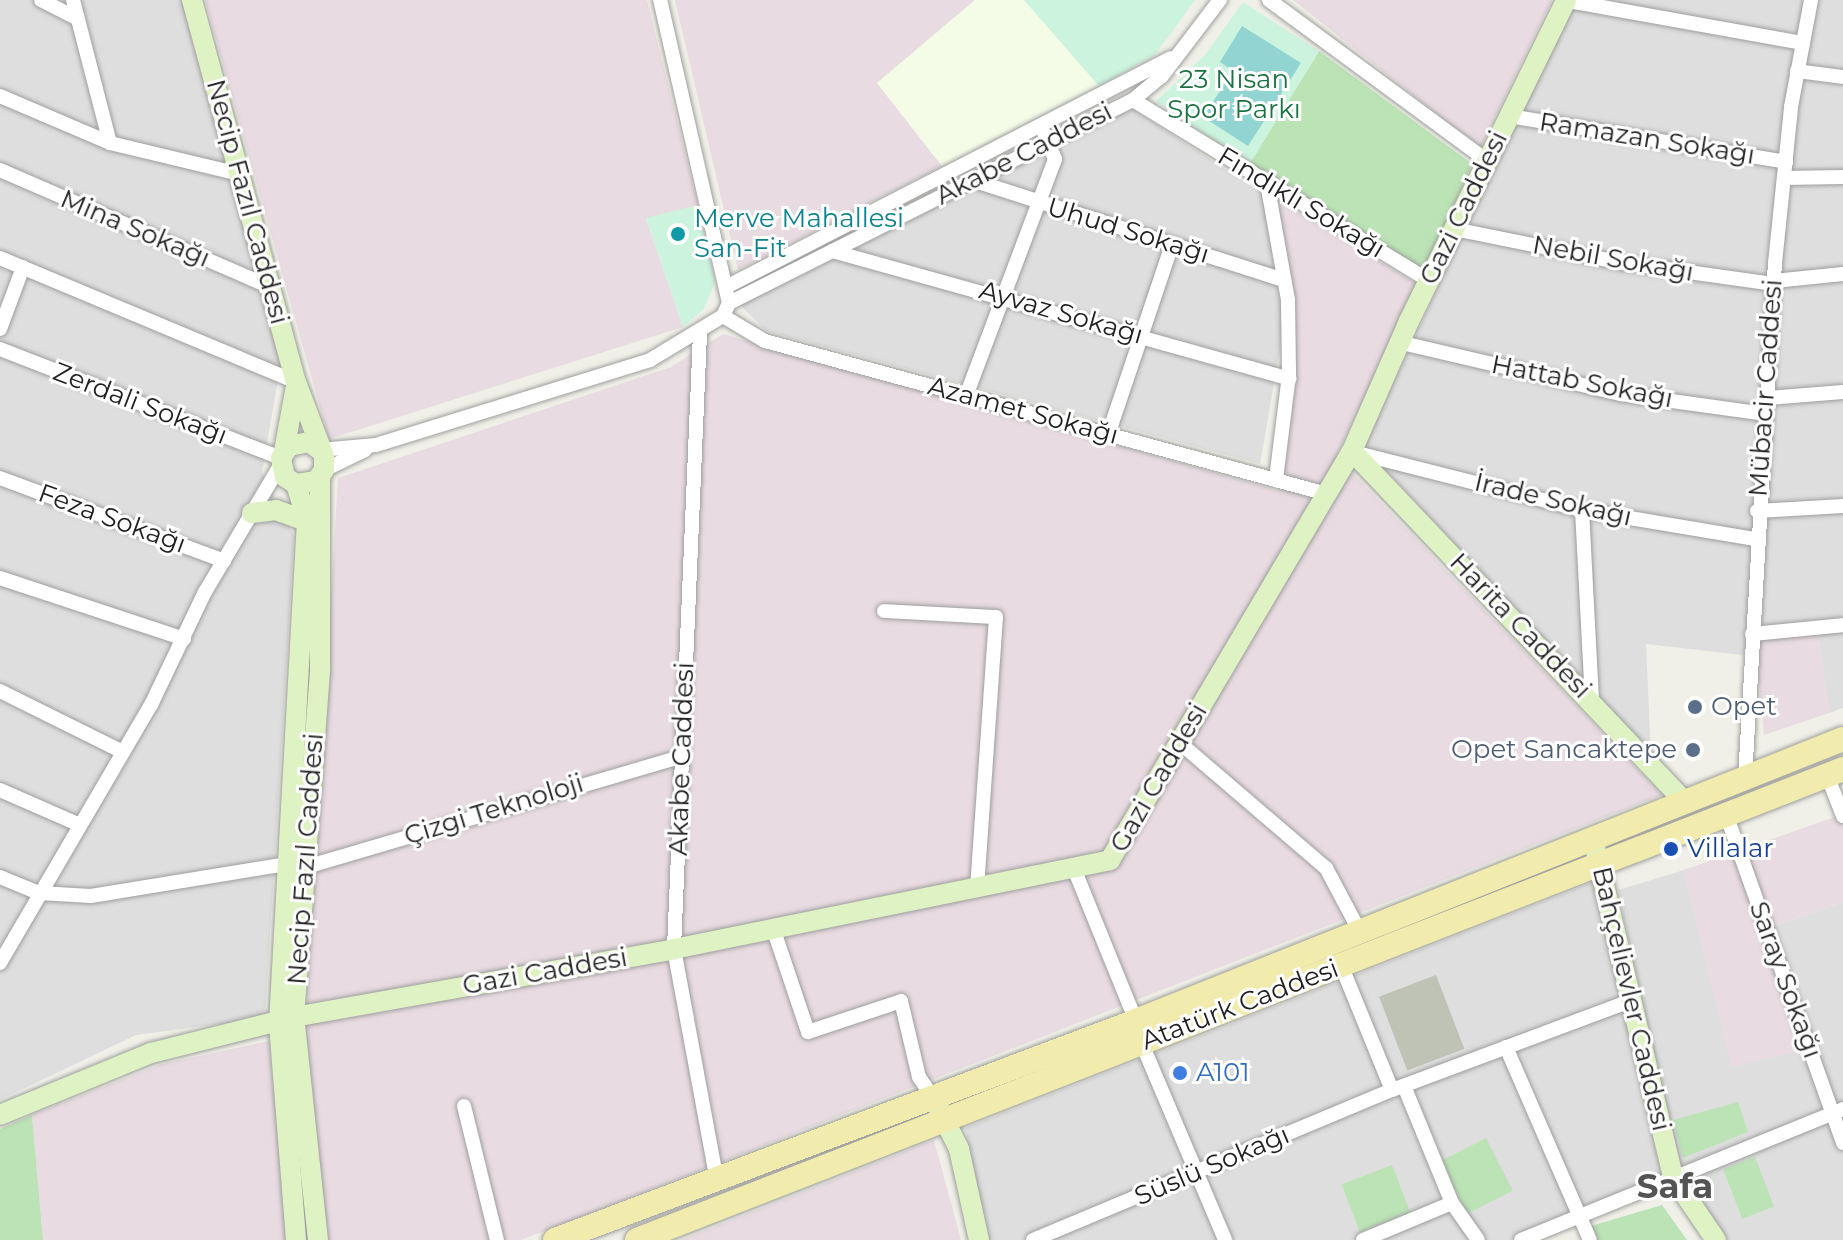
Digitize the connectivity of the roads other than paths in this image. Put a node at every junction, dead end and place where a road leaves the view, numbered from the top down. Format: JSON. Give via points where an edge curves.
{"nodes":[{"id":1,"x":41,"y":0,"type":"edge"},
{"id":2,"x":73,"y":0,"type":"edge"},
{"id":3,"x":192,"y":0,"type":"edge"},
{"id":4,"x":660,"y":0,"type":"edge"},
{"id":5,"x":1220,"y":0,"type":"edge"},
{"id":6,"x":1269,"y":0,"type":"edge"},
{"id":7,"x":1811,"y":0,"type":"edge"},
{"id":8,"x":1565,"y":1,"type":"edge"},
{"id":9,"x":76,"y":18,"type":"junction"},
{"id":10,"x":1803,"y":43,"type":"junction"},
{"id":11,"x":1178,"y":54,"type":"junction"},
{"id":12,"x":1797,"y":71,"type":"junction"},
{"id":13,"x":1843,"y":77,"type":"edge"},
{"id":14,"x":0,"y":96,"type":"edge"},
{"id":15,"x":1133,"y":100,"type":"junction"},
{"id":16,"x":1509,"y":116,"type":"junction"},
{"id":17,"x":1041,"y":126,"type":"junction"},
{"id":18,"x":1048,"y":141,"type":"junction"},
{"id":19,"x":110,"y":143,"type":"junction"},
{"id":20,"x":1487,"y":161,"type":"junction"},
{"id":21,"x":1786,"y":162,"type":"junction"},
{"id":22,"x":0,"y":170,"type":"edge"},
{"id":23,"x":239,"y":174,"type":"junction"},
{"id":24,"x":1843,"y":177,"type":"edge"},
{"id":25,"x":1784,"y":178,"type":"junction"},
{"id":26,"x":972,"y":180,"type":"junction"},
{"id":27,"x":1267,"y":183,"type":"junction"},
{"id":28,"x":1039,"y":204,"type":"junction"},
{"id":29,"x":1454,"y":229,"type":"junction"},
{"id":30,"x":1172,"y":245,"type":"junction"},
{"id":31,"x":832,"y":251,"type":"junction"},
{"id":32,"x":0,"y":258,"type":"edge"},
{"id":33,"x":23,"y":267,"type":"junction"},
{"id":34,"x":1843,"y":274,"type":"edge"},
{"id":35,"x":1284,"y":280,"type":"junction"},
{"id":36,"x":1429,"y":281,"type":"junction"},
{"id":37,"x":1774,"y":283,"type":"junction"},
{"id":38,"x":270,"y":287,"type":"junction"},
{"id":39,"x":726,"y":287,"type":"junction"},
{"id":40,"x":1002,"y":296,"type":"junction"},
{"id":41,"x":726,"y":310,"type":"junction"},
{"id":42,"x":0,"y":329,"type":"edge"},
{"id":43,"x":700,"y":333,"type":"junction"},
{"id":44,"x":1139,"y":336,"type":"junction"},
{"id":45,"x":1402,"y":343,"type":"junction"},
{"id":46,"x":0,"y":349,"type":"edge"},
{"id":47,"x":1289,"y":379,"type":"junction"},
{"id":48,"x":296,"y":382,"type":"junction"},
{"id":49,"x":1843,"y":392,"type":"edge"},
{"id":50,"x":966,"y":396,"type":"junction"},
{"id":51,"x":1768,"y":398,"type":"junction"},
{"id":52,"x":1765,"y":414,"type":"junction"},
{"id":53,"x":1108,"y":435,"type":"junction"},
{"id":54,"x":1352,"y":451,"type":"junction"},
{"id":55,"x":321,"y":465,"type":"junction"},
{"id":56,"x":286,"y":468,"type":"junction"},
{"id":57,"x":0,"y":478,"type":"edge"},
{"id":58,"x":1276,"y":480,"type":"junction"},
{"id":59,"x":1327,"y":494,"type":"junction"},
{"id":60,"x":1843,"y":506,"type":"edge"},
{"id":61,"x":1582,"y":510,"type":"junction"},
{"id":62,"x":1757,"y":511,"type":"junction"},
{"id":63,"x":252,"y":513,"type":"junction"},
{"id":64,"x":307,"y":521,"type":"junction"},
{"id":65,"x":1756,"y":539,"type":"junction"},
{"id":66,"x":224,"y":561,"type":"junction"},
{"id":67,"x":0,"y":578,"type":"edge"},
{"id":68,"x":884,"y":611,"type":"dead end"},
{"id":69,"x":1843,"y":625,"type":"edge"},
{"id":70,"x":1752,"y":634,"type":"junction"},
{"id":71,"x":184,"y":639,"type":"junction"},
{"id":72,"x":0,"y":691,"type":"edge"},
{"id":73,"x":1592,"y":702,"type":"junction"},
{"id":74,"x":1843,"y":739,"type":"edge"},
{"id":75,"x":1180,"y":743,"type":"junction"},
{"id":76,"x":121,"y":751,"type":"junction"},
{"id":77,"x":682,"y":756,"type":"junction"},
{"id":78,"x":1835,"y":772,"type":"edge"},
{"id":79,"x":1745,"y":778,"type":"junction"},
{"id":80,"x":0,"y":790,"type":"edge"},
{"id":81,"x":1686,"y":803,"type":"junction"},
{"id":82,"x":1843,"y":816,"type":"edge"},
{"id":83,"x":1727,"y":817,"type":"junction"},
{"id":84,"x":80,"y":825,"type":"junction"},
{"id":85,"x":1591,"y":841,"type":"junction"},
{"id":86,"x":1602,"y":864,"type":"junction"},
{"id":87,"x":297,"y":866,"type":"junction"},
{"id":88,"x":1075,"y":871,"type":"junction"},
{"id":89,"x":0,"y":877,"type":"edge"},
{"id":90,"x":977,"y":887,"type":"junction"},
{"id":91,"x":39,"y":893,"type":"junction"},
{"id":92,"x":773,"y":928,"type":"junction"},
{"id":93,"x":1360,"y":932,"type":"junction"},
{"id":94,"x":674,"y":949,"type":"junction"},
{"id":95,"x":0,"y":963,"type":"edge"},
{"id":96,"x":1341,"y":965,"type":"junction"},
{"id":97,"x":1630,"y":1001,"type":"junction"},
{"id":98,"x":287,"y":1020,"type":"junction"},
{"id":99,"x":1139,"y":1032,"type":"junction"},
{"id":100,"x":1506,"y":1047,"type":"junction"},
{"id":101,"x":1398,"y":1088,"type":"junction"},
{"id":102,"x":933,"y":1098,"type":"junction"},
{"id":103,"x":464,"y":1106,"type":"dead end"},
{"id":104,"x":1838,"y":1111,"type":"edge"},
{"id":105,"x":0,"y":1115,"type":"edge"},
{"id":106,"x":944,"y":1121,"type":"junction"},
{"id":107,"x":1843,"y":1143,"type":"edge"},
{"id":108,"x":1195,"y":1172,"type":"junction"},
{"id":109,"x":1673,"y":1177,"type":"junction"},
{"id":110,"x":717,"y":1182,"type":"junction"},
{"id":111,"x":1452,"y":1203,"type":"junction"},
{"id":112,"x":1580,"y":1214,"type":"junction"},
{"id":113,"x":296,"y":1240,"type":"edge"},
{"id":114,"x":318,"y":1240,"type":"edge"},
{"id":115,"x":497,"y":1240,"type":"edge"},
{"id":116,"x":555,"y":1240,"type":"edge"},
{"id":117,"x":637,"y":1240,"type":"edge"},
{"id":118,"x":979,"y":1240,"type":"edge"},
{"id":119,"x":1033,"y":1240,"type":"edge"},
{"id":120,"x":1225,"y":1240,"type":"edge"},
{"id":121,"x":1363,"y":1240,"type":"edge"},
{"id":122,"x":1478,"y":1240,"type":"edge"},
{"id":123,"x":1521,"y":1240,"type":"edge"},
{"id":124,"x":1590,"y":1240,"type":"edge"},
{"id":125,"x":1716,"y":1240,"type":"edge"}],
"edges":[{"from":1,"to":9,"type":"street"},
{"from":2,"to":9,"type":"street"},
{"from":3,"to":23,"type":"street","name":"Necip Fazıl Caddesi"},
{"from":4,"to":39,"type":"street"},
{"from":5,"to":11,"type":"street","name":"Akabe Caddesi"},
{"from":6,"to":20,"type":"street"},
{"from":7,"to":10,"type":"street","name":"Mübacir Caddesi"},
{"from":8,"to":10,"type":"street"},
{"from":8,"to":16,"type":"street","name":"Gazi Caddesi"},
{"from":9,"to":19,"type":"street"},
{"from":10,"to":12,"type":"street","name":"Mübacir Caddesi"},
{"from":11,"to":15,"type":"street","name":"Akabe Caddesi"},
{"from":11,"to":17,"type":"street","name":"Akabe Caddesi"},
{"from":12,"to":13,"type":"street"},
{"from":12,"to":21,"type":"street","name":"Mübacir Caddesi"},
{"from":14,"to":19,"type":"street"},
{"from":15,"to":18,"type":"street","name":"Akabe Caddesi"},
{"from":15,"to":27,"type":"street","name":"Fındıklı Sokağı"},
{"from":16,"to":20,"type":"street","name":"Gazi Caddesi"},
{"from":16,"to":21,"type":"street","name":"Ramazan Sokağı"},
{"from":17,"to":18,"type":"street"},
{"from":17,"to":39,"type":"street","name":"Akabe Caddesi"},
{"from":18,"to":26,"type":"street","name":"Akabe Caddesi"},
{"from":18,"to":28,"type":"street","via":[[1055,159]]},
{"from":19,"to":23,"type":"street"},
{"from":20,"to":29,"type":"street","name":"Gazi Caddesi"},
{"from":21,"to":25,"type":"street","name":"Mübacir Caddesi"},
{"from":22,"to":38,"type":"street","name":"Mina Sokağı"},
{"from":23,"to":38,"type":"street","name":"Necip Fazıl Caddesi"},
{"from":24,"to":25,"type":"street"},
{"from":25,"to":37,"type":"street","name":"Mübacir Caddesi"},
{"from":26,"to":28,"type":"street","name":"Uhud Sokağı"},
{"from":26,"to":31,"type":"street","name":"Akabe Caddesi"},
{"from":27,"to":35,"type":"street"},
{"from":27,"to":36,"type":"street","name":"Fındıklı Sokağı"},
{"from":28,"to":30,"type":"street","name":"Uhud Sokağı"},
{"from":28,"to":40,"type":"street"},
{"from":29,"to":36,"type":"street","name":"Gazi Caddesi"},
{"from":29,"to":37,"type":"street","name":"Nebil Sokağı","via":[[1617,262]]},
{"from":30,"to":35,"type":"street","name":"Uhud Sokağı"},
{"from":30,"to":44,"type":"street"},
{"from":31,"to":40,"type":"street","name":"Ayvaz Sokağı"},
{"from":31,"to":41,"type":"street","name":"Akabe Caddesi"},
{"from":32,"to":33,"type":"street"},
{"from":33,"to":42,"type":"street"},
{"from":33,"to":48,"type":"street"},
{"from":34,"to":37,"type":"street","name":"Nebil Sokağı"},
{"from":35,"to":47,"type":"street"},
{"from":36,"to":45,"type":"street","name":"Gazi Caddesi"},
{"from":37,"to":51,"type":"street","name":"Mübacir Caddesi"},
{"from":38,"to":48,"type":"street","name":"Necip Fazıl Caddesi"},
{"from":39,"to":41,"type":"street"},
{"from":40,"to":44,"type":"street","name":"Ayvaz Sokağı"},
{"from":40,"to":50,"type":"street"},
{"from":41,"to":43,"type":"street","name":"Akabe Caddesi"},
{"from":41,"to":50,"type":"street","name":"Azamet Sokağı","via":[[765,341]]},
{"from":43,"to":55,"type":"street","name":"Akabe Caddesi","via":[[650,360]]},
{"from":43,"to":77,"type":"street","name":"Akabe Caddesi"},
{"from":44,"to":47,"type":"street","name":"Ayvaz Sokağı"},
{"from":44,"to":53,"type":"street"},
{"from":45,"to":52,"type":"street","name":"Hattab Sokağı","via":[[1621,394]]},
{"from":45,"to":54,"type":"street","name":"Gazi Caddesi"},
{"from":46,"to":56,"type":"street","name":"Zerdali Sokağı"},
{"from":47,"to":58,"type":"street"},
{"from":48,"to":55,"type":"street","name":"Necip Fazıl Caddesi"},
{"from":48,"to":56,"type":"street"},
{"from":49,"to":51,"type":"street"},
{"from":50,"to":53,"type":"street","name":"Azamet Sokağı"},
{"from":51,"to":52,"type":"street","name":"Mübacir Caddesi"},
{"from":52,"to":62,"type":"street","name":"Mübacir Caddesi"},
{"from":53,"to":58,"type":"street","name":"Azamet Sokağı"},
{"from":54,"to":59,"type":"street","name":"Gazi Caddesi"},
{"from":54,"to":61,"type":"street","name":"İrade Sokağı"},
{"from":54,"to":73,"type":"street","name":"Harita Caddesi"},
{"from":55,"to":56,"type":"street","via":[[310,484]]},
{"from":55,"to":56,"type":"street","via":[[302,441]]},
{"from":55,"to":87,"type":"street","name":"Necip Fazıl Caddesi","via":[[320,669]]},
{"from":56,"to":63,"type":"street"},
{"from":56,"to":64,"type":"street","name":"Necip Fazıl Caddesi"},
{"from":57,"to":66,"type":"street","name":"Feza Sokağı"},
{"from":58,"to":59,"type":"street","name":"Azamet Sokağı"},
{"from":59,"to":75,"type":"street","name":"Gazi Caddesi"},
{"from":60,"to":62,"type":"street"},
{"from":61,"to":65,"type":"street","name":"İrade Sokağı"},
{"from":61,"to":73,"type":"street"},
{"from":62,"to":65,"type":"street","name":"Mübacir Caddesi"},
{"from":63,"to":64,"type":"street","via":[[276,510]]},
{"from":63,"to":66,"type":"street"},
{"from":64,"to":87,"type":"street","name":"Necip Fazıl Caddesi"},
{"from":65,"to":70,"type":"street","name":"Mübacir Caddesi"},
{"from":66,"to":71,"type":"street"},
{"from":67,"to":71,"type":"street"},
{"from":68,"to":90,"type":"street","via":[[996,617]]},
{"from":69,"to":70,"type":"street"},
{"from":70,"to":79,"type":"street","name":"Mübacir Caddesi"},
{"from":71,"to":76,"type":"street"},
{"from":72,"to":76,"type":"street"},
{"from":73,"to":81,"type":"street","name":"Harita Caddesi"},
{"from":74,"to":79,"type":"main road"},
{"from":75,"to":88,"type":"street","name":"Gazi Caddesi","via":[[1110,860]]},
{"from":75,"to":93,"type":"street","via":[[1326,868]]},
{"from":76,"to":84,"type":"street"},
{"from":77,"to":87,"type":"street","name":"Çizgi Teknoloji"},
{"from":77,"to":94,"type":"street","name":"Akabe Caddesi"},
{"from":78,"to":82,"type":"street"},
{"from":78,"to":83,"type":"main road","name":"Atatürk Caddesi"},
{"from":79,"to":81,"type":"main road"},
{"from":80,"to":84,"type":"street"},
{"from":81,"to":85,"type":"main road"},
{"from":83,"to":86,"type":"main road","name":"Atatürk Caddesi"},
{"from":83,"to":104,"type":"street","name":"Saray Sokağı"},
{"from":84,"to":91,"type":"street"},
{"from":85,"to":86,"type":"street","name":"Bahçelievler Caddesi"},
{"from":85,"to":93,"type":"main road"},
{"from":86,"to":96,"type":"main road","name":"Atatürk Caddesi"},
{"from":86,"to":97,"type":"street","name":"Bahçelievler Caddesi"},
{"from":87,"to":91,"type":"street","name":"Çizgi Teknoloji","via":[[91,896]]},
{"from":87,"to":98,"type":"street","name":"Necip Fazıl Caddesi"},
{"from":88,"to":90,"type":"street","name":"Gazi Caddesi"},
{"from":88,"to":99,"type":"street"},
{"from":89,"to":91,"type":"street","name":"Çizgi Teknoloji"},
{"from":90,"to":92,"type":"street","name":"Gazi Caddesi"},
{"from":91,"to":95,"type":"street"},
{"from":92,"to":94,"type":"street","name":"Gazi Caddesi"},
{"from":92,"to":102,"type":"street","via":[[808,1032],[901,1001],[919,1077]]},
{"from":93,"to":99,"type":"main road"},
{"from":94,"to":98,"type":"street","name":"Gazi Caddesi"},
{"from":94,"to":110,"type":"street","name":"Akabe Caddesi"},
{"from":96,"to":99,"type":"main road","name":"Atatürk Caddesi"},
{"from":96,"to":101,"type":"street"},
{"from":97,"to":100,"type":"street","name":"Süslü Sokağı"},
{"from":97,"to":109,"type":"street","name":"Bahçelievler Caddesi"},
{"from":98,"to":105,"type":"street","name":"Gazi Caddesi","via":[[151,1053]]},
{"from":98,"to":113,"type":"street","name":"Necip Fazıl Caddesi"},
{"from":98,"to":114,"type":"street","name":"Necip Fazıl Caddesi"},
{"from":99,"to":102,"type":"main road"},
{"from":99,"to":106,"type":"main road","name":"Atatürk Caddesi"},
{"from":99,"to":108,"type":"street"},
{"from":100,"to":101,"type":"street","name":"Süslü Sokağı"},
{"from":100,"to":112,"type":"street"},
{"from":101,"to":108,"type":"street","name":"Süslü Sokağı"},
{"from":101,"to":111,"type":"street"},
{"from":102,"to":106,"type":"street"},
{"from":102,"to":110,"type":"main road"},
{"from":103,"to":115,"type":"street"},
{"from":104,"to":107,"type":"street","name":"Saray Sokağı"},
{"from":104,"to":109,"type":"street"},
{"from":106,"to":117,"type":"main road","name":"Atatürk Caddesi"},
{"from":106,"to":118,"type":"street","via":[[959,1149]]},
{"from":108,"to":119,"type":"street","name":"Süslü Sokağı"},
{"from":108,"to":120,"type":"street"},
{"from":109,"to":112,"type":"street","via":[[1662,1187]]},
{"from":109,"to":125,"type":"street","name":"Bahçelievler Caddesi"},
{"from":110,"to":116,"type":"main road"},
{"from":111,"to":121,"type":"street"},
{"from":111,"to":122,"type":"street"},
{"from":112,"to":123,"type":"street"},
{"from":112,"to":124,"type":"street"}]}
